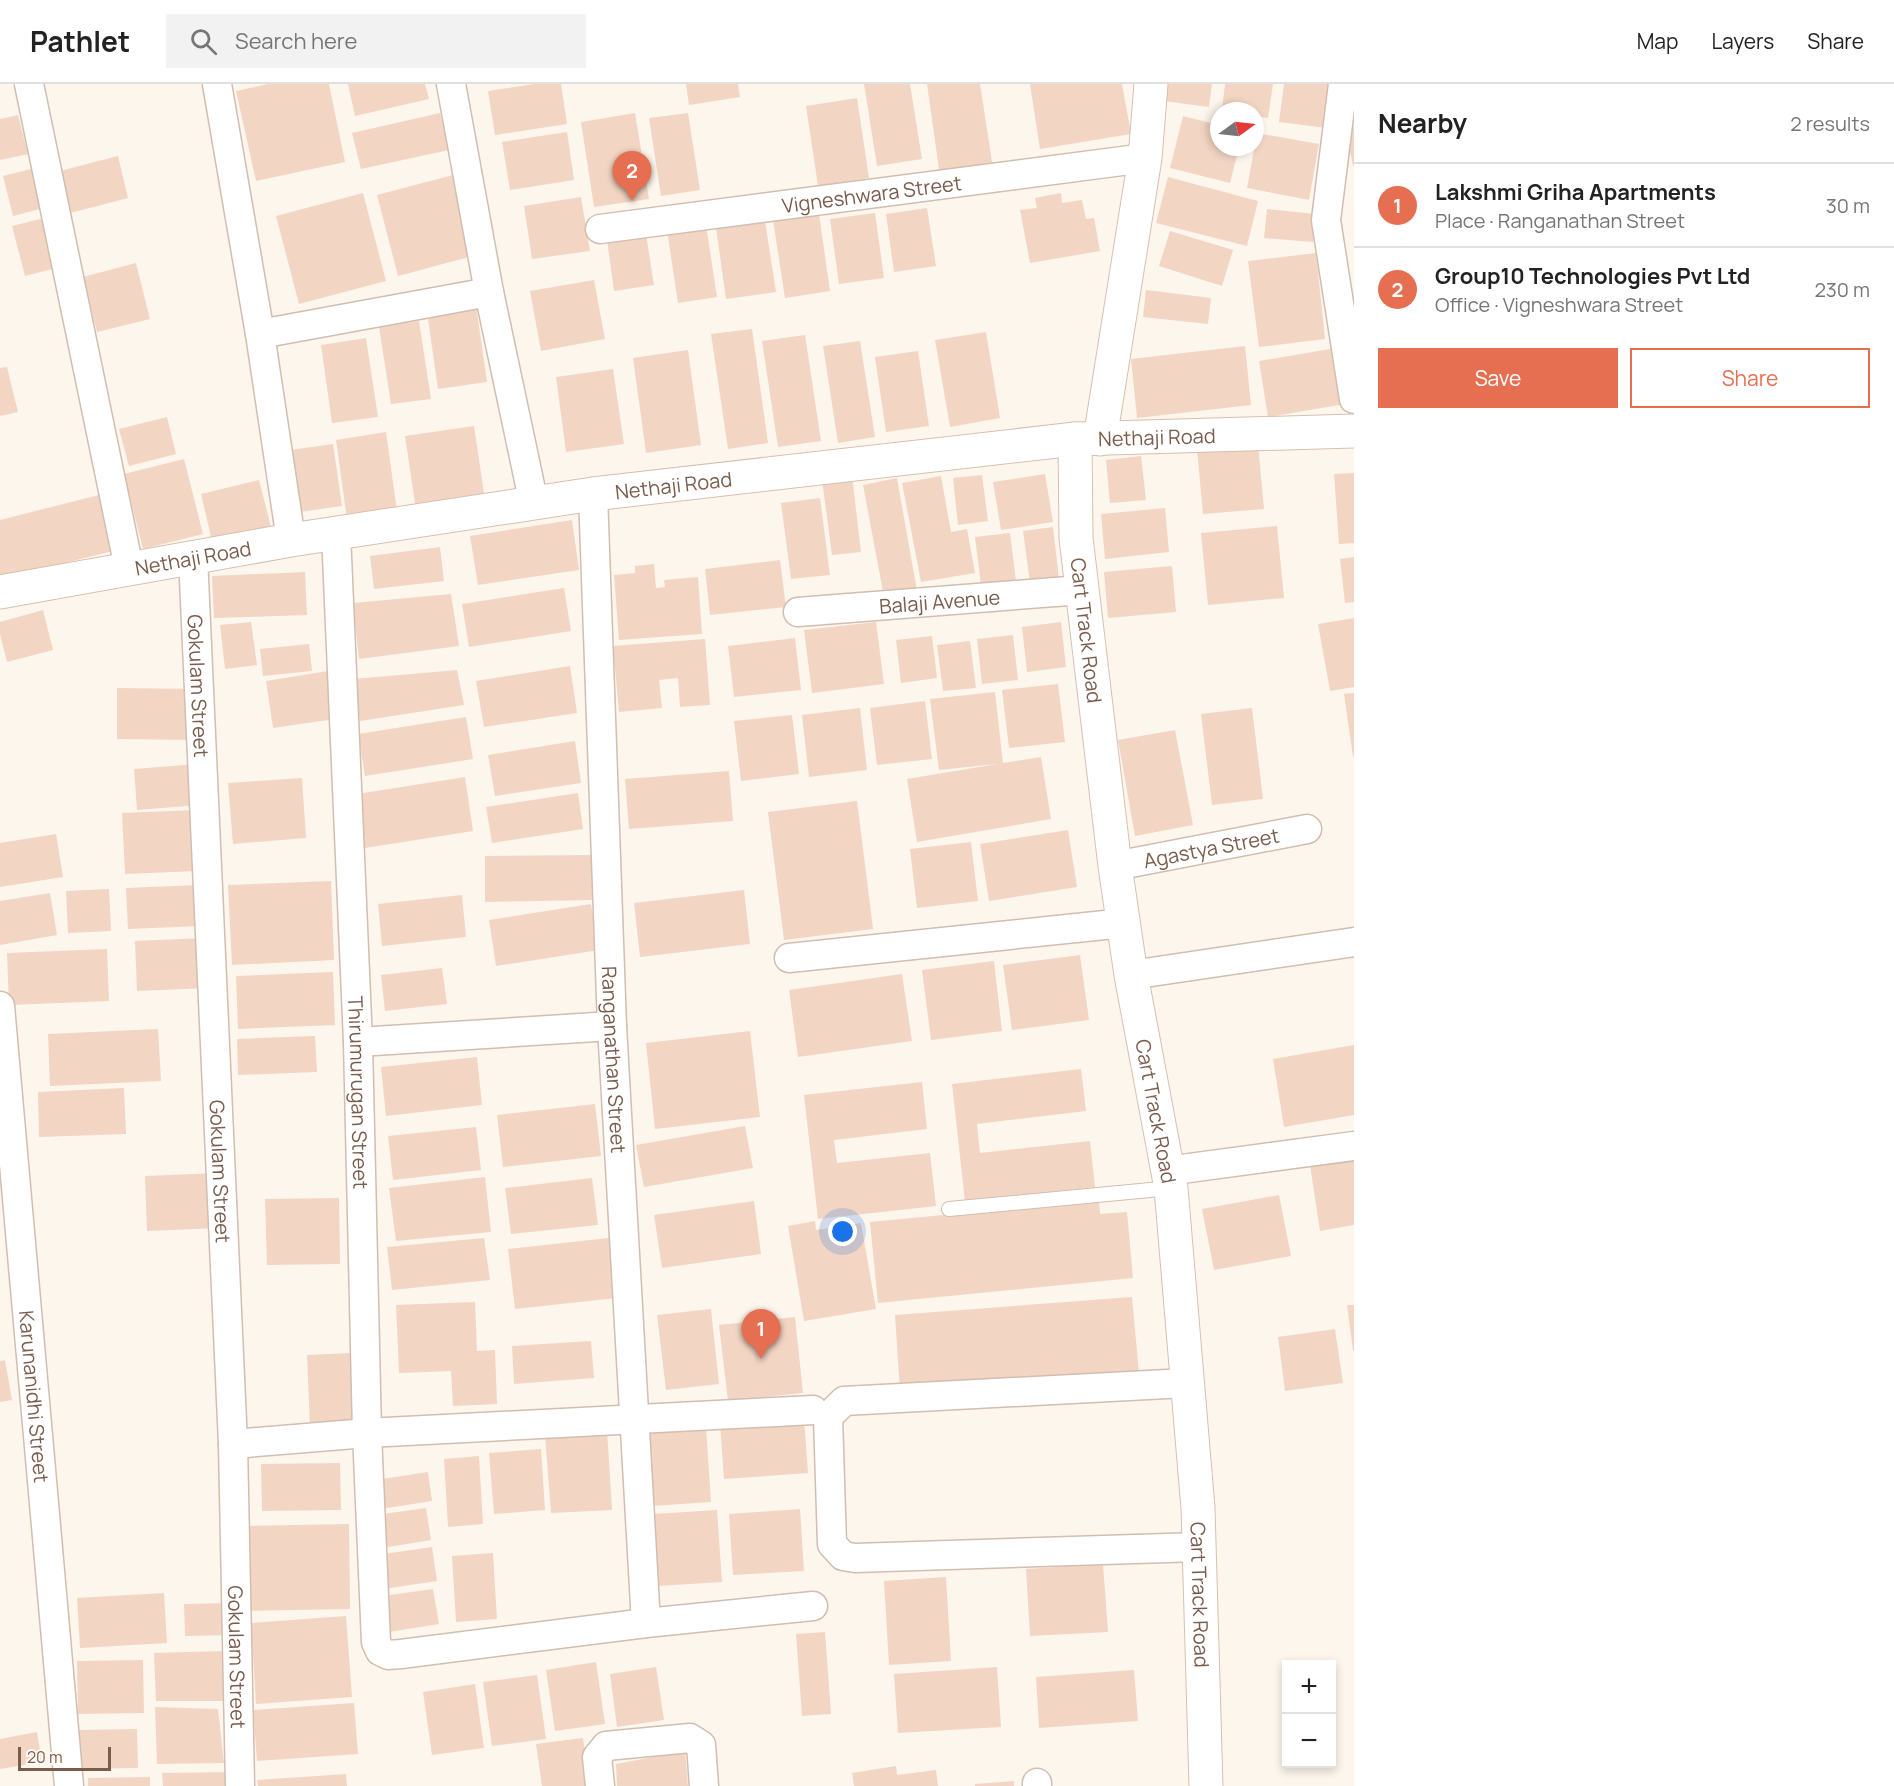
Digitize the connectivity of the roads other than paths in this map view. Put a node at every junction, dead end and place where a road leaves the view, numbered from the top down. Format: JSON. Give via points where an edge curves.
{"nodes":[{"id":1,"x":28,"y":84,"type":"edge"},
{"id":2,"x":217,"y":84,"type":"edge"},
{"id":3,"x":451,"y":84,"type":"edge"},
{"id":4,"x":1151,"y":84,"type":"edge"},
{"id":5,"x":1343,"y":84,"type":"edge"},
{"id":6,"x":1145,"y":159,"type":"junction"},
{"id":7,"x":600,"y":229,"type":"dead end"},
{"id":8,"x":489,"y":292,"type":"junction"},
{"id":9,"x":260,"y":334,"type":"junction"},
{"id":10,"x":1354,"y":399,"type":"edge"},
{"id":11,"x":1354,"y":431,"type":"edge"},
{"id":12,"x":1087,"y":439,"type":"junction"},
{"id":13,"x":593,"y":494,"type":"junction"},
{"id":14,"x":534,"y":504,"type":"junction"},
{"id":15,"x":336,"y":533,"type":"junction"},
{"id":16,"x":291,"y":540,"type":"junction"},
{"id":17,"x":193,"y":557,"type":"junction"},
{"id":18,"x":129,"y":568,"type":"junction"},
{"id":19,"x":1081,"y":590,"type":"junction"},
{"id":20,"x":0,"y":592,"type":"edge"},
{"id":21,"x":798,"y":612,"type":"dead end"},
{"id":22,"x":1307,"y":829,"type":"dead end"},
{"id":23,"x":1115,"y":866,"type":"junction"},
{"id":24,"x":1124,"y":923,"type":"junction"},
{"id":25,"x":1354,"y":942,"type":"edge"},
{"id":26,"x":789,"y":958,"type":"dead end"},
{"id":27,"x":1131,"y":975,"type":"junction"},
{"id":28,"x":0,"y":1006,"type":"edge"},
{"id":29,"x":612,"y":1026,"type":"junction"},
{"id":30,"x":358,"y":1042,"type":"junction"},
{"id":31,"x":1354,"y":1146,"type":"edge"},
{"id":32,"x":1169,"y":1180,"type":"junction"},
{"id":33,"x":950,"y":1209,"type":"dead end"},
{"id":34,"x":1186,"y":1383,"type":"junction"},
{"id":35,"x":813,"y":1410,"type":"dead end"},
{"id":36,"x":635,"y":1418,"type":"junction"},
{"id":37,"x":367,"y":1433,"type":"junction"},
{"id":38,"x":233,"y":1444,"type":"junction"},
{"id":39,"x":1199,"y":1547,"type":"junction"},
{"id":40,"x":813,"y":1606,"type":"dead end"},
{"id":41,"x":646,"y":1623,"type":"junction"},
{"id":42,"x":69,"y":1786,"type":"edge"},
{"id":43,"x":240,"y":1786,"type":"edge"},
{"id":44,"x":600,"y":1786,"type":"edge"},
{"id":45,"x":704,"y":1786,"type":"edge"},
{"id":46,"x":1206,"y":1786,"type":"edge"}],
"edges":[{"from":1,"to":18,"type":"street"},
{"from":2,"to":9,"type":"street"},
{"from":3,"to":8,"type":"street"},
{"from":4,"to":6,"type":"street","name":"Cart Track Road"},
{"from":5,"to":10,"type":"street","via":[[1326,220]]},
{"from":6,"to":7,"type":"street","name":"Vigneshwara Street"},
{"from":6,"to":12,"type":"street","name":"Cart Track Road"},
{"from":8,"to":9,"type":"street"},
{"from":8,"to":14,"type":"street"},
{"from":9,"to":16,"type":"street"},
{"from":11,"to":12,"type":"street","name":"Nethaji Road"},
{"from":12,"to":13,"type":"street","name":"Nethaji Road"},
{"from":12,"to":19,"type":"street","name":"Cart Track Road","via":[[1076,538]]},
{"from":13,"to":14,"type":"street","name":"Nethaji Road"},
{"from":13,"to":29,"type":"street","name":"Ranganathan Street"},
{"from":14,"to":15,"type":"street","name":"Nethaji Road"},
{"from":15,"to":16,"type":"street","name":"Nethaji Road"},
{"from":15,"to":30,"type":"street","name":"Thirumurugan Street"},
{"from":16,"to":17,"type":"street","name":"Nethaji Road"},
{"from":17,"to":18,"type":"street","name":"Nethaji Road"},
{"from":17,"to":38,"type":"street","name":"Gokulam Street"},
{"from":18,"to":20,"type":"street","name":"Nethaji Road"},
{"from":19,"to":21,"type":"street","name":"Balaji Avenue"},
{"from":19,"to":23,"type":"street","name":"Cart Track Road"},
{"from":22,"to":23,"type":"street","name":"Agastya Street"},
{"from":23,"to":24,"type":"street","name":"Cart Track Road"},
{"from":24,"to":26,"type":"street"},
{"from":24,"to":27,"type":"street","name":"Cart Track Road"},
{"from":25,"to":27,"type":"street"},
{"from":27,"to":32,"type":"street","name":"Cart Track Road"},
{"from":28,"to":42,"type":"street","name":"Karunanidhi Street"},
{"from":29,"to":30,"type":"street"},
{"from":29,"to":36,"type":"street","name":"Ranganathan Street"},
{"from":30,"to":37,"type":"street","name":"Thirumurugan Street"},
{"from":31,"to":32,"type":"street"},
{"from":32,"to":33,"type":"lane"},
{"from":32,"to":34,"type":"street","name":"Cart Track Road"},
{"from":34,"to":39,"type":"street","name":"Cart Track Road"},
{"from":34,"to":39,"type":"street","via":[[844,1401],[828,1417],[832,1544],[843,1556],[855,1558]]},
{"from":35,"to":36,"type":"street"},
{"from":36,"to":37,"type":"street"},
{"from":36,"to":41,"type":"street","name":"Ranganathan Street"},
{"from":37,"to":38,"type":"street"},
{"from":37,"to":41,"type":"street","name":"Thirumurugan Street","via":[[376,1642],[380,1651],[401,1654]]},
{"from":38,"to":43,"type":"street","name":"Gokulam Street"},
{"from":39,"to":46,"type":"street","name":"Cart Track Road"},
{"from":40,"to":41,"type":"street"},
{"from":44,"to":45,"type":"street","via":[[597,1757],[606,1746],[690,1738],[701,1745]]}]}
